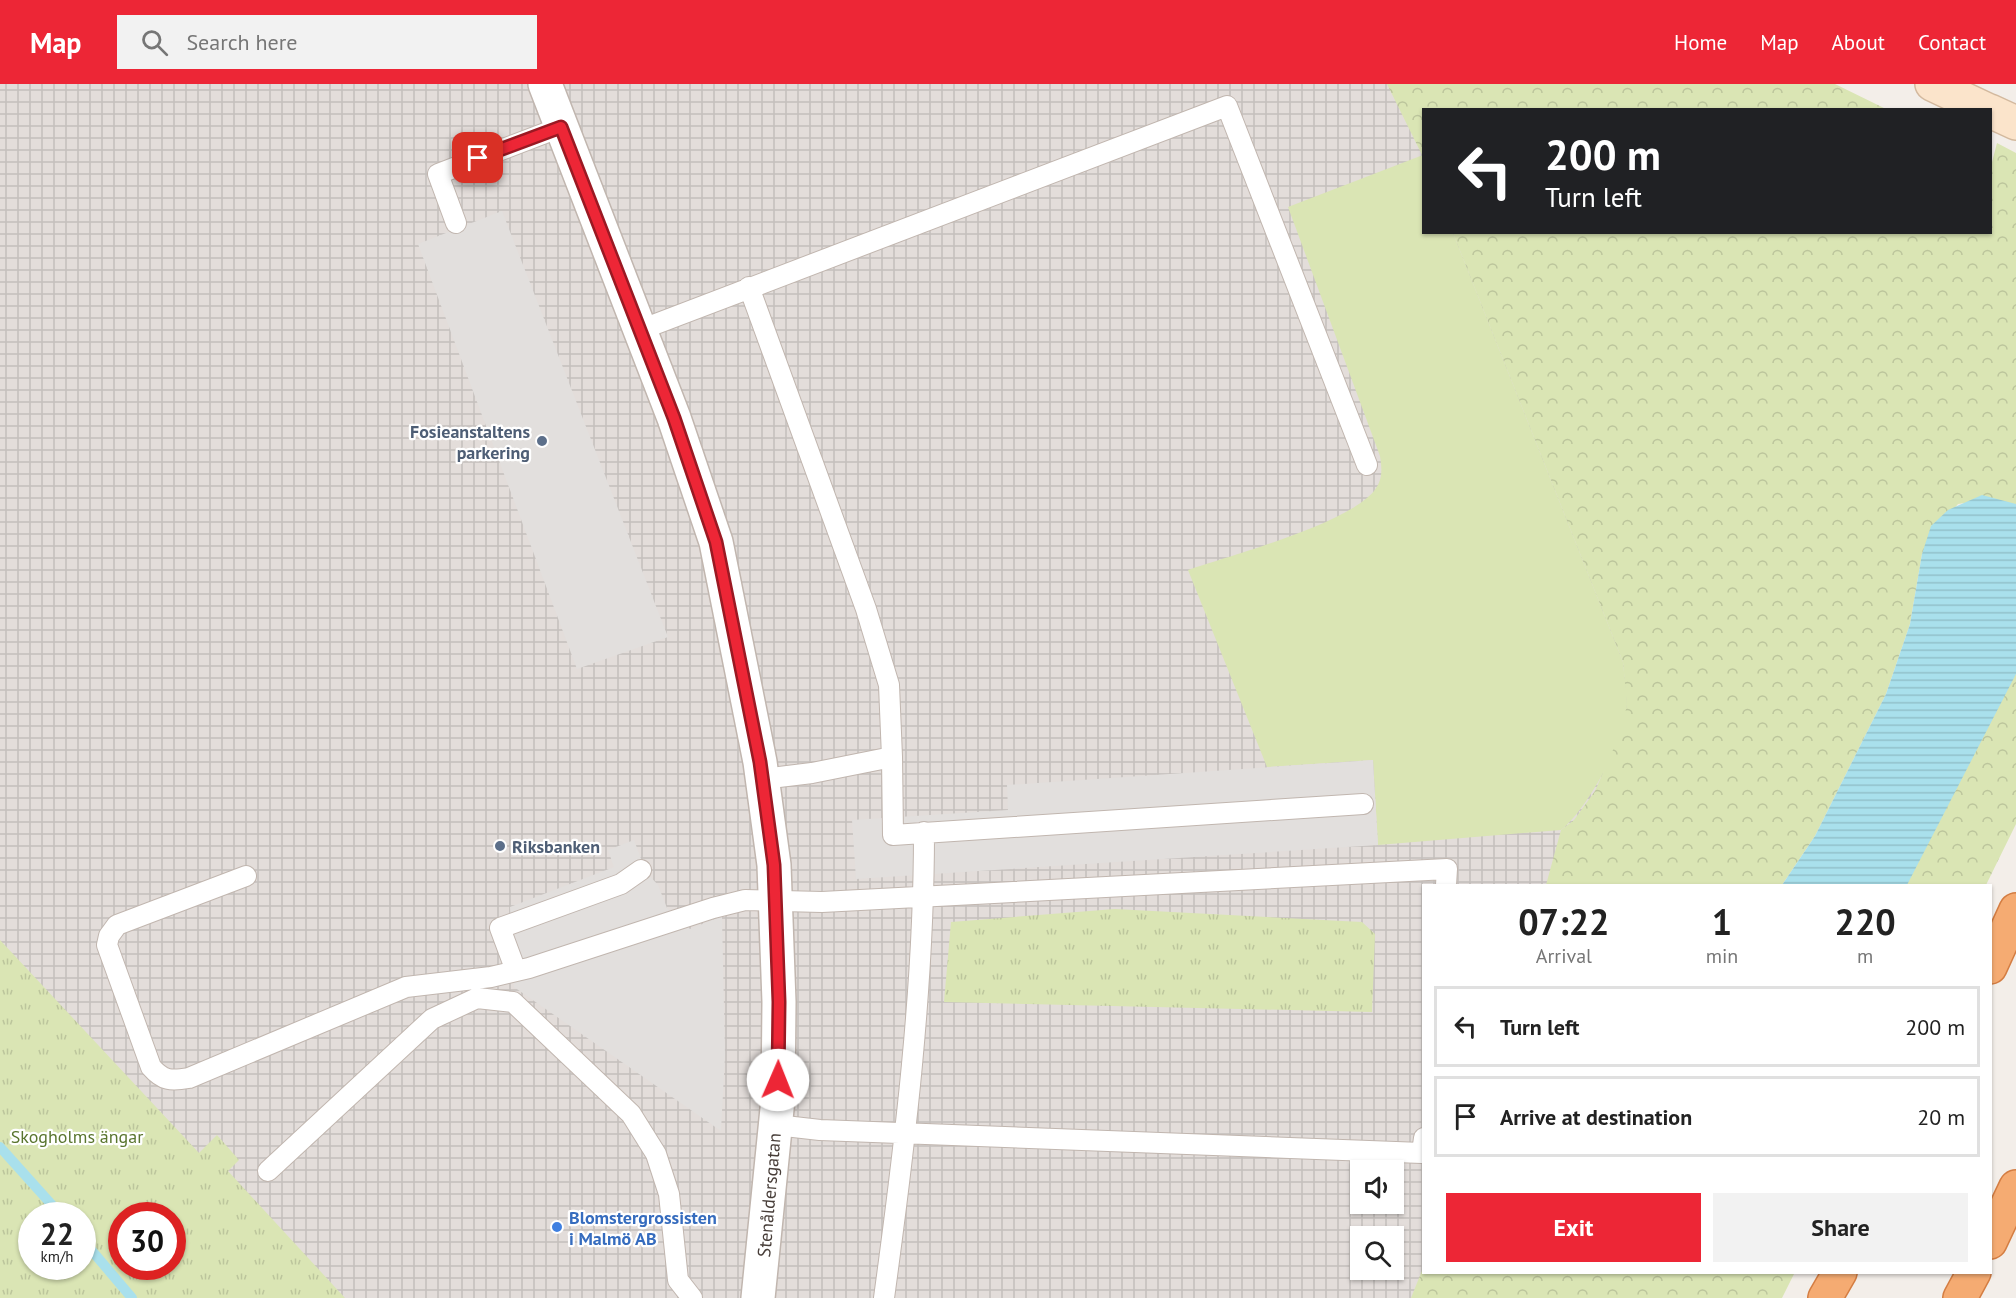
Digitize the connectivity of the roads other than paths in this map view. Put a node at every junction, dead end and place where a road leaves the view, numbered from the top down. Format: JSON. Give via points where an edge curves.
{"nodes":[{"id":1,"x":545,"y":84,"type":"edge"},
{"id":2,"x":1932,"y":84,"type":"edge"},
{"id":3,"x":1985,"y":108,"type":"edge"},
{"id":4,"x":1992,"y":111,"type":"edge"},
{"id":5,"x":2016,"y":123,"type":"edge"},
{"id":6,"x":561,"y":127,"type":"junction"},
{"id":7,"x":456,"y":223,"type":"dead end"},
{"id":8,"x":749,"y":287,"type":"junction"},
{"id":9,"x":640,"y":330,"type":"junction"},
{"id":10,"x":1367,"y":465,"type":"dead end"},
{"id":11,"x":892,"y":757,"type":"junction"},
{"id":12,"x":762,"y":779,"type":"junction"},
{"id":13,"x":1363,"y":804,"type":"dead end"},
{"id":14,"x":924,"y":832,"type":"junction"},
{"id":15,"x":641,"y":870,"type":"dead end"},
{"id":16,"x":246,"y":876,"type":"dead end"},
{"id":17,"x":1446,"y":884,"type":"edge"},
{"id":18,"x":924,"y":897,"type":"junction"},
{"id":19,"x":776,"y":899,"type":"junction"},
{"id":20,"x":2016,"y":910,"type":"edge"},
{"id":21,"x":1992,"y":963,"type":"edge"},
{"id":22,"x":516,"y":971,"type":"junction"},
{"id":23,"x":776,"y":1125,"type":"junction"},
{"id":24,"x":906,"y":1134,"type":"junction"},
{"id":25,"x":1422,"y":1153,"type":"edge"},
{"id":26,"x":268,"y":1171,"type":"dead end"},
{"id":27,"x":2016,"y":1188,"type":"edge"},
{"id":28,"x":1992,"y":1238,"type":"edge"},
{"id":29,"x":1839,"y":1274,"type":"edge"},
{"id":30,"x":1973,"y":1274,"type":"edge"},
{"id":31,"x":692,"y":1298,"type":"edge"},
{"id":32,"x":758,"y":1298,"type":"edge"},
{"id":33,"x":884,"y":1298,"type":"edge"},
{"id":34,"x":1826,"y":1298,"type":"edge"},
{"id":35,"x":1960,"y":1298,"type":"edge"}],
"edges":[{"from":1,"to":6,"type":"street","name":"Stenåldersgatan"},
{"from":2,"to":3,"type":"main road"},
{"from":4,"to":5,"type":"main road"},
{"from":6,"to":7,"type":"lane","via":[[438,174]]},
{"from":6,"to":9,"type":"street","name":"Stenåldersgatan"},
{"from":8,"to":9,"type":"lane"},
{"from":8,"to":10,"type":"lane","via":[[1227,106]]},
{"from":8,"to":11,"type":"lane","via":[[866,609],[890,686]]},
{"from":9,"to":12,"type":"street","name":"Stenåldersgatan","via":[[716,542]]},
{"from":11,"to":12,"type":"lane"},
{"from":11,"to":14,"type":"lane","via":[[893,835]]},
{"from":12,"to":19,"type":"street","name":"Stenåldersgatan"},
{"from":13,"to":14,"type":"lane"},
{"from":14,"to":18,"type":"lane"},
{"from":15,"to":22,"type":"lane","via":[[621,884],[500,928]]},
{"from":16,"to":22,"type":"lane","via":[[117,925],[109,936],[106,945],[151,1067],[160,1078],[189,1078],[405,987],[491,978]]},
{"from":17,"to":18,"type":"lane","via":[[1447,869]]},
{"from":18,"to":19,"type":"lane","via":[[822,902]]},
{"from":18,"to":24,"type":"lane"},
{"from":19,"to":22,"type":"lane","via":[[745,900],[713,908]]},
{"from":19,"to":23,"type":"street","name":"Stenåldersgatan"},
{"from":20,"to":21,"type":"highway"},
{"from":23,"to":24,"type":"lane"},
{"from":23,"to":32,"type":"street","name":"Stenåldersgatan"},
{"from":24,"to":25,"type":"lane"},
{"from":24,"to":33,"type":"lane"},
{"from":26,"to":31,"type":"lane","via":[[432,1018],[477,998],[513,1002],[631,1114],[656,1154],[669,1194],[678,1280]]},
{"from":27,"to":28,"type":"highway"},
{"from":29,"to":34,"type":"highway"},
{"from":30,"to":35,"type":"highway"}]}
